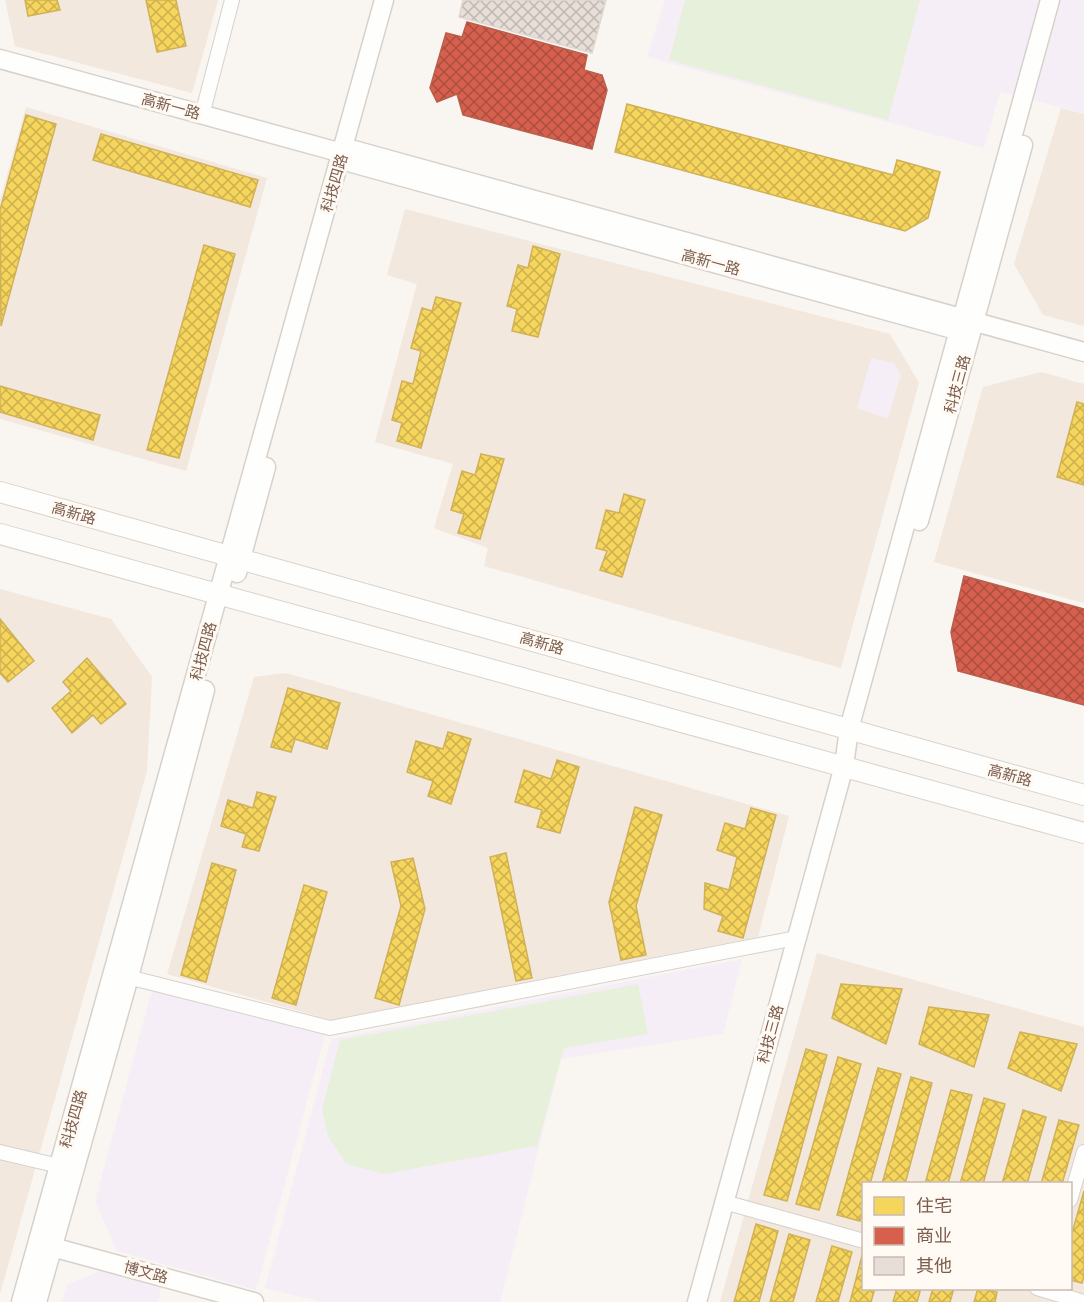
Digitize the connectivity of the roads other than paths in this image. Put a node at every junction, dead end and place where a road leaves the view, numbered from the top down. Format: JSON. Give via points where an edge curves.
{"nodes":[{"id":1,"x":232,"y":0,"type":"edge"},
{"id":2,"x":384,"y":0,"type":"edge"},
{"id":3,"x":396,"y":0,"type":"edge"},
{"id":4,"x":1050,"y":0,"type":"edge"},
{"id":5,"x":1062,"y":0,"type":"edge"},
{"id":6,"x":0,"y":59,"type":"edge"},
{"id":7,"x":202,"y":115,"type":"junction"},
{"id":8,"x":349,"y":155,"type":"junction"},
{"id":9,"x":966,"y":326,"type":"junction"},
{"id":10,"x":1084,"y":352,"type":"edge"},
{"id":11,"x":1084,"y":364,"type":"edge"},
{"id":12,"x":0,"y":492,"type":"edge"},
{"id":13,"x":0,"y":534,"type":"edge"},
{"id":14,"x":234,"y":558,"type":"junction"},
{"id":15,"x":225,"y":595,"type":"junction"},
{"id":16,"x":854,"y":732,"type":"junction"},
{"id":17,"x":844,"y":766,"type":"junction"},
{"id":18,"x":1084,"y":795,"type":"edge"},
{"id":19,"x":1084,"y":832,"type":"edge"},
{"id":20,"x":796,"y":938,"type":"junction"},
{"id":21,"x":122,"y":975,"type":"junction"},
{"id":22,"x":0,"y":1152,"type":"edge"},
{"id":23,"x":1084,"y":1152,"type":"edge"},
{"id":24,"x":59,"y":1166,"type":"junction"},
{"id":25,"x":1072,"y":1196,"type":"edge"},
{"id":26,"x":724,"y":1202,"type":"junction"},
{"id":27,"x":862,"y":1240,"type":"edge"},
{"id":28,"x":45,"y":1245,"type":"junction"},
{"id":29,"x":1043,"y":1292,"type":"edge"},
{"id":30,"x":223,"y":1298,"type":"edge"},
{"id":31,"x":21,"y":1302,"type":"edge"},
{"id":32,"x":37,"y":1302,"type":"edge"},
{"id":33,"x":254,"y":1302,"type":"edge"},
{"id":34,"x":697,"y":1302,"type":"edge"},
{"id":35,"x":1084,"y":1302,"type":"edge"}],
"edges":[{"from":1,"to":7,"type":"street"},
{"from":2,"to":8,"type":"street","name":"科技四路"},
{"from":3,"to":8,"type":"street","name":"科技四路"},
{"from":4,"to":9,"type":"street","name":"科技三路"},
{"from":5,"to":9,"type":"street","name":"科技三路"},
{"from":6,"to":7,"type":"street","name":"高新一路"},
{"from":7,"to":8,"type":"street","name":"高新一路"},
{"from":8,"to":9,"type":"street","name":"高新一路"},
{"from":8,"to":14,"type":"street","name":"科技四路"},
{"from":9,"to":10,"type":"street","name":"高新一路"},
{"from":9,"to":11,"type":"street","name":"高新一路"},
{"from":9,"to":16,"type":"street","name":"科技三路"},
{"from":12,"to":14,"type":"main road","name":"高新路"},
{"from":13,"to":15,"type":"main road"},
{"from":14,"to":15,"type":"street","name":"科技四路"},
{"from":14,"to":16,"type":"main road","name":"高新路"},
{"from":15,"to":17,"type":"main road"},
{"from":15,"to":21,"type":"street","name":"科技四路"},
{"from":16,"to":17,"type":"street","name":"科技三路"},
{"from":16,"to":18,"type":"main road","name":"高新路"},
{"from":17,"to":19,"type":"main road"},
{"from":17,"to":20,"type":"street","name":"科技三路"},
{"from":20,"to":21,"type":"street","via":[[330,1029]]},
{"from":20,"to":26,"type":"street","name":"科技三路"},
{"from":21,"to":24,"type":"street","name":"科技四路"},
{"from":21,"to":28,"type":"street","name":"科技四路"},
{"from":22,"to":24,"type":"street"},
{"from":23,"to":25,"type":"street"},
{"from":24,"to":28,"type":"street","name":"科技四路"},
{"from":26,"to":27,"type":"street"},
{"from":26,"to":34,"type":"street","name":"科技三路"},
{"from":28,"to":30,"type":"street","name":"博文路"},
{"from":28,"to":31,"type":"street","name":"科技四路"},
{"from":28,"to":32,"type":"street","name":"科技四路"},
{"from":29,"to":35,"type":"street"},
{"from":30,"to":33,"type":"street","name":"博文路"}]}
